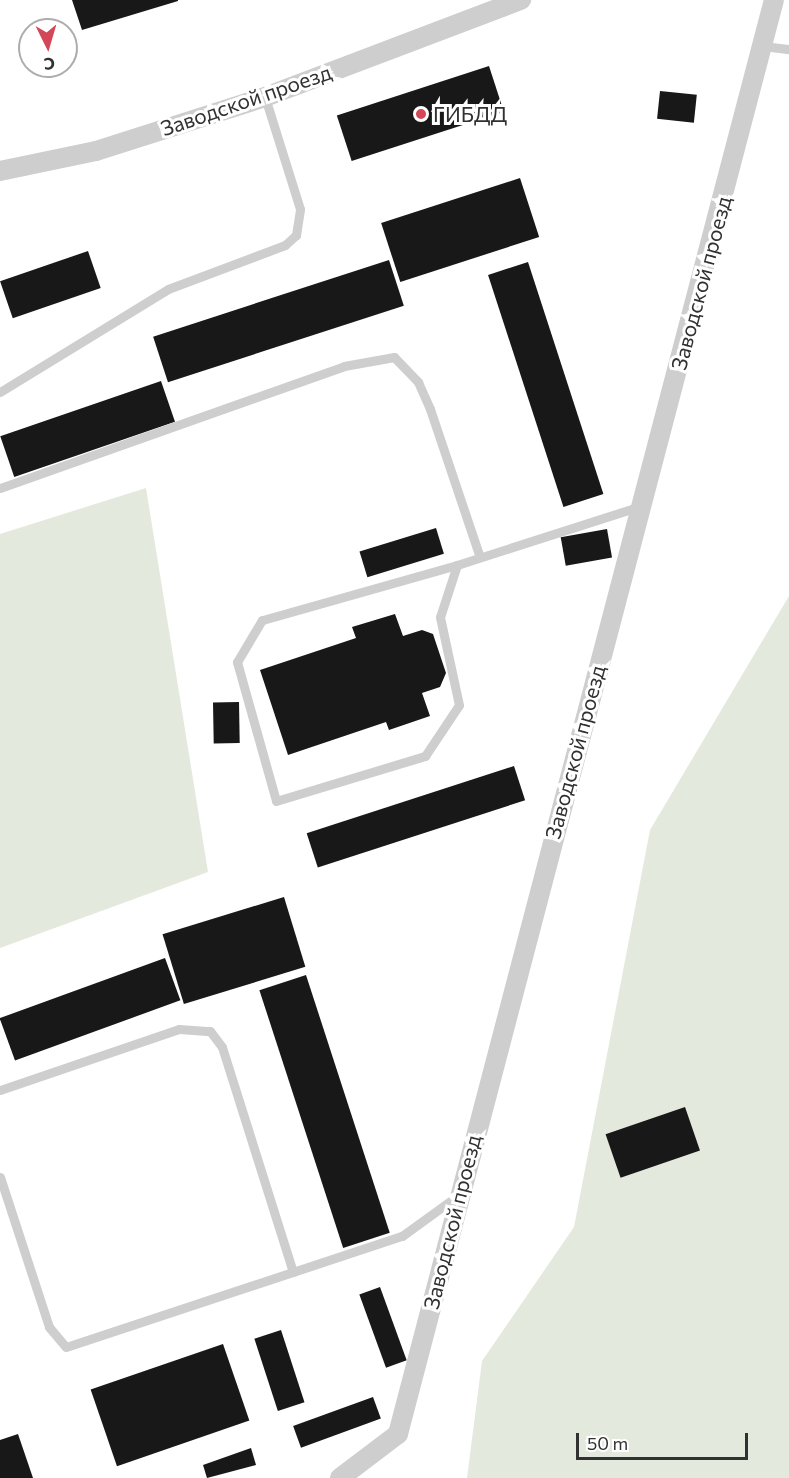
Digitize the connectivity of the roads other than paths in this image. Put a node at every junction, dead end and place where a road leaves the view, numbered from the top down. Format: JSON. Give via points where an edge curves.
{"nodes":[{"id":1,"x":520,"y":0,"type":"edge"},
{"id":2,"x":774,"y":0,"type":"edge"},
{"id":3,"x":764,"y":46,"type":"junction"},
{"id":4,"x":789,"y":49,"type":"edge"},
{"id":5,"x":265,"y":97,"type":"junction"},
{"id":6,"x":0,"y":171,"type":"edge"},
{"id":7,"x":0,"y":392,"type":"edge"},
{"id":8,"x":0,"y":488,"type":"edge"},
{"id":9,"x":643,"y":505,"type":"junction"},
{"id":10,"x":479,"y":555,"type":"junction"},
{"id":11,"x":458,"y":565,"type":"junction"},
{"id":12,"x":0,"y":1090,"type":"edge"},
{"id":13,"x":0,"y":1178,"type":"edge"},
{"id":14,"x":459,"y":1194,"type":"junction"},
{"id":15,"x":294,"y":1272,"type":"junction"},
{"id":16,"x":340,"y":1478,"type":"edge"}],
"edges":[{"from":1,"to":5,"type":"street","name":"Заводской проезд"},
{"from":2,"to":3,"type":"street","name":"Заводской проезд"},
{"from":3,"to":4,"type":"lane"},
{"from":3,"to":9,"type":"street","name":"Заводской проезд"},
{"from":5,"to":6,"type":"street","name":"Заводской проезд","via":[[96,151]]},
{"from":5,"to":7,"type":"lane","via":[[300,209],[296,235],[285,245],[168,289]]},
{"from":8,"to":10,"type":"lane","via":[[344,366],[394,357],[418,382],[430,409]]},
{"from":9,"to":10,"type":"lane"},
{"from":9,"to":14,"type":"street","name":"Заводской проезд"},
{"from":10,"to":11,"type":"lane"},
{"from":11,"to":11,"type":"lane","via":[[262,620],[237,662],[276,801],[425,756],[459,705],[440,617]]},
{"from":12,"to":15,"type":"lane","via":[[180,1029],[210,1031],[222,1047]]},
{"from":13,"to":15,"type":"lane","via":[[49,1327],[66,1347]]},
{"from":14,"to":15,"type":"lane","via":[[402,1236]]},
{"from":14,"to":16,"type":"street","name":"Заводской проезд","via":[[398,1434]]}]}
